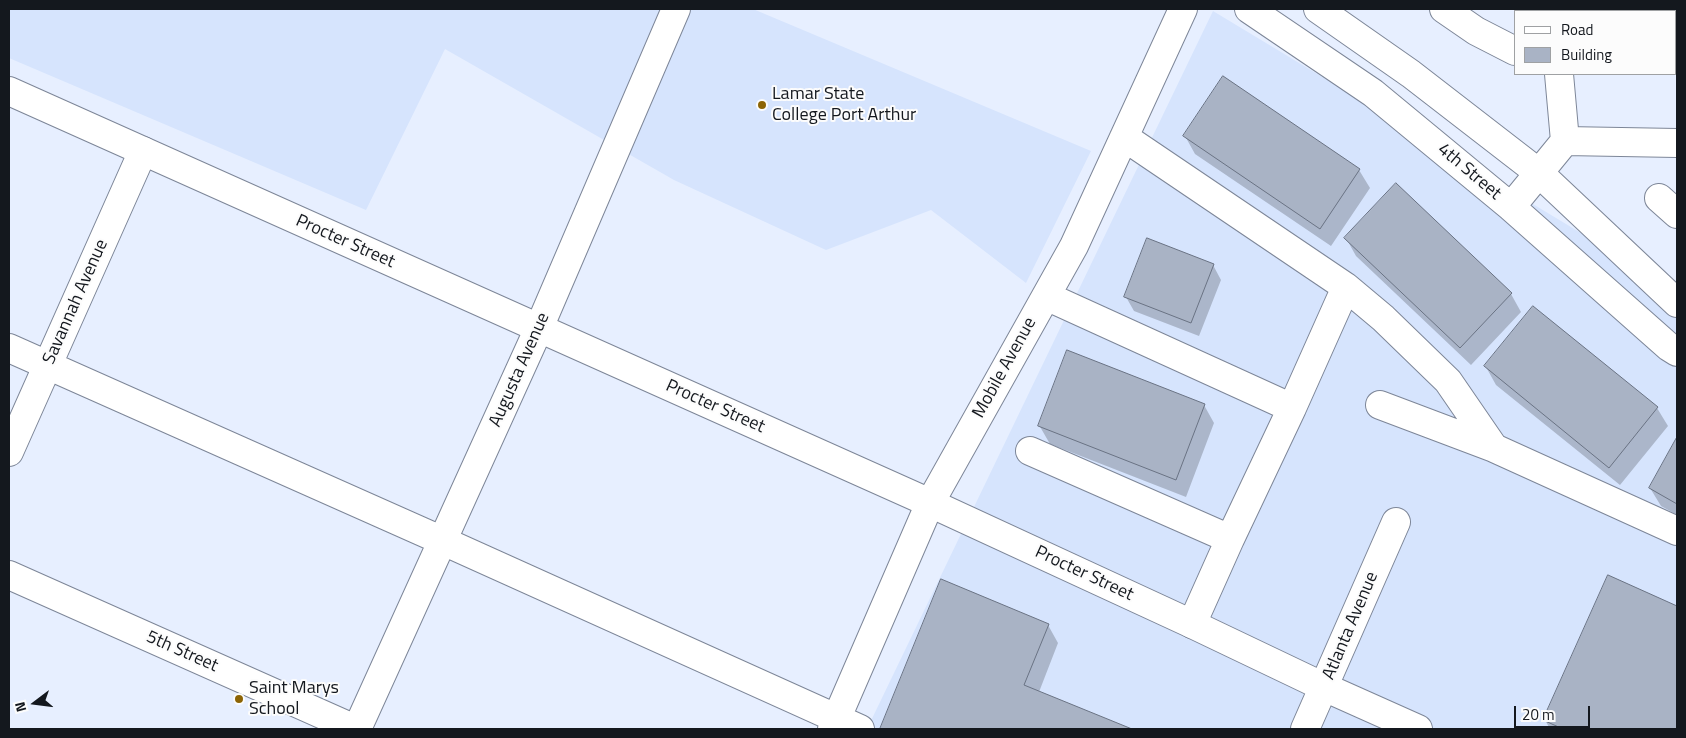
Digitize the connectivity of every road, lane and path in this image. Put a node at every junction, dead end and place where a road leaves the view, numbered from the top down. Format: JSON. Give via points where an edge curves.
{"nodes":[{"id":1,"x":676,"y":9,"type":"edge"},
{"id":2,"x":1182,"y":9,"type":"edge"},
{"id":3,"x":1249,"y":9,"type":"edge"},
{"id":4,"x":1318,"y":9,"type":"edge"},
{"id":5,"x":1444,"y":9,"type":"edge"},
{"id":6,"x":1514,"y":50,"type":"edge"},
{"id":7,"x":1558,"y":75,"type":"edge"},
{"id":8,"x":9,"y":91,"type":"edge"},
{"id":9,"x":1124,"y":137,"type":"junction"},
{"id":10,"x":1565,"y":141,"type":"junction"},
{"id":11,"x":1677,"y":143,"type":"edge"},
{"id":12,"x":143,"y":151,"type":"junction"},
{"id":13,"x":1539,"y":173,"type":"junction"},
{"id":14,"x":1511,"y":207,"type":"junction"},
{"id":15,"x":1346,"y":287,"type":"junction"},
{"id":16,"x":1046,"y":296,"type":"junction"},
{"id":17,"x":1677,"y":303,"type":"edge"},
{"id":18,"x":539,"y":328,"type":"junction"},
{"id":19,"x":9,"y":348,"type":"edge"},
{"id":20,"x":1677,"y":352,"type":"edge"},
{"id":21,"x":47,"y":365,"type":"junction"},
{"id":22,"x":1380,"y":405,"type":"dead end"},
{"id":23,"x":1292,"y":408,"type":"junction"},
{"id":24,"x":1494,"y":448,"type":"junction"},
{"id":25,"x":1030,"y":451,"type":"dead end"},
{"id":26,"x":9,"y":452,"type":"edge"},
{"id":27,"x":930,"y":503,"type":"junction"},
{"id":28,"x":1396,"y":522,"type":"dead end"},
{"id":29,"x":1677,"y":531,"type":"edge"},
{"id":30,"x":1230,"y":539,"type":"junction"},
{"id":31,"x":443,"y":541,"type":"junction"},
{"id":32,"x":9,"y":575,"type":"edge"},
{"id":33,"x":1192,"y":624,"type":"junction"},
{"id":34,"x":1324,"y":687,"type":"junction"},
{"id":35,"x":842,"y":726,"type":"edge"},
{"id":36,"x":356,"y":729,"type":"edge"},
{"id":37,"x":1305,"y":729,"type":"edge"},
{"id":38,"x":1418,"y":729,"type":"edge"}],
"edges":[{"from":1,"to":18,"type":"street","name":"Augusta Avenue"},
{"from":2,"to":9,"type":"street","name":"Mobile Avenue"},
{"from":3,"to":14,"type":"street","name":"4th Street","via":[[1373,93]]},
{"from":4,"to":13,"type":"street","via":[[1411,74]]},
{"from":5,"to":6,"type":"street","via":[[1476,31]]},
{"from":7,"to":10,"type":"street"},
{"from":8,"to":12,"type":"street","name":"Procter Street"},
{"from":9,"to":15,"type":"street"},
{"from":9,"to":16,"type":"street","name":"Mobile Avenue","via":[[1074,246]]},
{"from":10,"to":11,"type":"street"},
{"from":10,"to":13,"type":"street"},
{"from":12,"to":18,"type":"street","name":"Procter Street"},
{"from":12,"to":21,"type":"street","name":"Savannah Avenue"},
{"from":13,"to":14,"type":"street"},
{"from":13,"to":17,"type":"street"},
{"from":14,"to":20,"type":"street","name":"4th Street"},
{"from":15,"to":23,"type":"street"},
{"from":15,"to":24,"type":"street","via":[[1448,381]]},
{"from":16,"to":23,"type":"street"},
{"from":16,"to":27,"type":"street","name":"Mobile Avenue"},
{"from":18,"to":27,"type":"street","name":"Procter Street"},
{"from":18,"to":31,"type":"street","name":"Augusta Avenue"},
{"from":19,"to":21,"type":"street"},
{"from":21,"to":26,"type":"street","name":"Savannah Avenue"},
{"from":21,"to":31,"type":"street"},
{"from":22,"to":24,"type":"street"},
{"from":23,"to":30,"type":"street"},
{"from":24,"to":29,"type":"street"},
{"from":25,"to":30,"type":"street"},
{"from":27,"to":33,"type":"street","name":"Procter Street"},
{"from":27,"to":35,"type":"street","name":"Mobile Avenue"},
{"from":28,"to":34,"type":"street","name":"Atlanta Avenue"},
{"from":30,"to":33,"type":"street"},
{"from":31,"to":35,"type":"street"},
{"from":31,"to":36,"type":"street","name":"Augusta Avenue"},
{"from":32,"to":36,"type":"street","name":"5th Street"},
{"from":33,"to":34,"type":"street","name":"Procter Street"},
{"from":34,"to":37,"type":"street","name":"Atlanta Avenue"},
{"from":34,"to":38,"type":"street","name":"Procter Street"}]}
